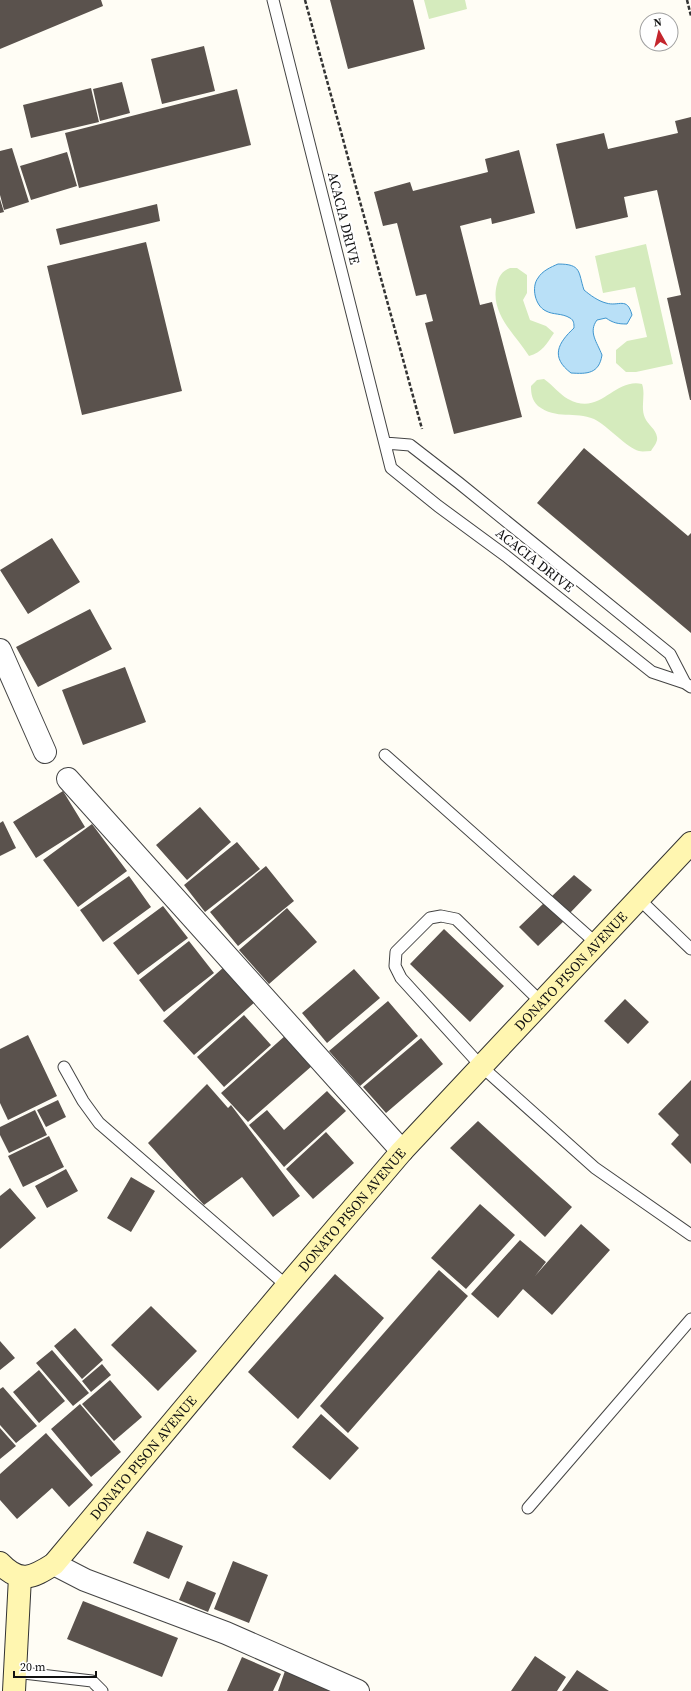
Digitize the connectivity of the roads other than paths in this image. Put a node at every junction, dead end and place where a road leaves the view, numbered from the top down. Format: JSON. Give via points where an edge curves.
{"nodes":[{"id":1,"x":273,"y":0,"type":"edge"},
{"id":2,"x":385,"y":443,"type":"junction"},
{"id":3,"x":0,"y":650,"type":"edge"},
{"id":4,"x":688,"y":685,"type":"edge"},
{"id":5,"x":45,"y":752,"type":"dead end"},
{"id":6,"x":385,"y":755,"type":"dead end"},
{"id":7,"x":68,"y":779,"type":"dead end"},
{"id":8,"x":691,"y":843,"type":"edge"},
{"id":9,"x":639,"y":899,"type":"junction"},
{"id":10,"x":596,"y":943,"type":"junction"},
{"id":11,"x":691,"y":949,"type":"edge"},
{"id":12,"x":541,"y":1002,"type":"junction"},
{"id":13,"x":482,"y":1066,"type":"junction"},
{"id":14,"x":64,"y":1067,"type":"dead end"},
{"id":15,"x":402,"y":1151,"type":"junction"},
{"id":16,"x":691,"y":1235,"type":"edge"},
{"id":17,"x":287,"y":1286,"type":"junction"},
{"id":18,"x":691,"y":1319,"type":"edge"},
{"id":19,"x":528,"y":1508,"type":"dead end"},
{"id":20,"x":0,"y":1563,"type":"edge"},
{"id":21,"x":54,"y":1564,"type":"junction"},
{"id":22,"x":20,"y":1577,"type":"junction"},
{"id":23,"x":14,"y":1682,"type":"edge"},
{"id":24,"x":102,"y":1691,"type":"edge"},
{"id":25,"x":358,"y":1691,"type":"edge"}],
"edges":[{"from":1,"to":2,"type":"lane","name":"ACACIA DRIVE"},
{"from":2,"to":4,"type":"lane","name":"ACACIA DRIVE","via":[[410,445],[459,483],[670,654]]},
{"from":2,"to":4,"type":"lane","name":"ACACIA DRIVE","via":[[391,468],[438,506],[506,556],[652,672]]},
{"from":3,"to":5,"type":"street"},
{"from":6,"to":10,"type":"lane"},
{"from":7,"to":15,"type":"street"},
{"from":8,"to":9,"type":"main road","name":"DONATO PISON AVENUE"},
{"from":9,"to":10,"type":"main road","name":"DONATO PISON AVENUE"},
{"from":9,"to":11,"type":"lane"},
{"from":10,"to":12,"type":"main road","name":"DONATO PISON AVENUE"},
{"from":12,"to":13,"type":"main road","name":"DONATO PISON AVENUE"},
{"from":12,"to":13,"type":"lane","via":[[456,919],[441,916],[430,918],[396,952],[395,966],[401,978]]},
{"from":13,"to":15,"type":"main road","name":"DONATO PISON AVENUE"},
{"from":13,"to":16,"type":"lane","via":[[595,1168]]},
{"from":14,"to":17,"type":"lane","via":[[99,1123]]},
{"from":15,"to":17,"type":"main road","name":"DONATO PISON AVENUE"},
{"from":17,"to":21,"type":"main road","name":"DONATO PISON AVENUE"},
{"from":18,"to":19,"type":"lane"},
{"from":20,"to":22,"type":"main road","via":[[10,1573]]},
{"from":21,"to":22,"type":"main road","name":"DONATO PISON AVENUE","via":[[36,1575]]},
{"from":21,"to":25,"type":"street","via":[[85,1580],[226,1632]]},
{"from":22,"to":23,"type":"main road"},
{"from":23,"to":24,"type":"lane","via":[[92,1681]]}]}
